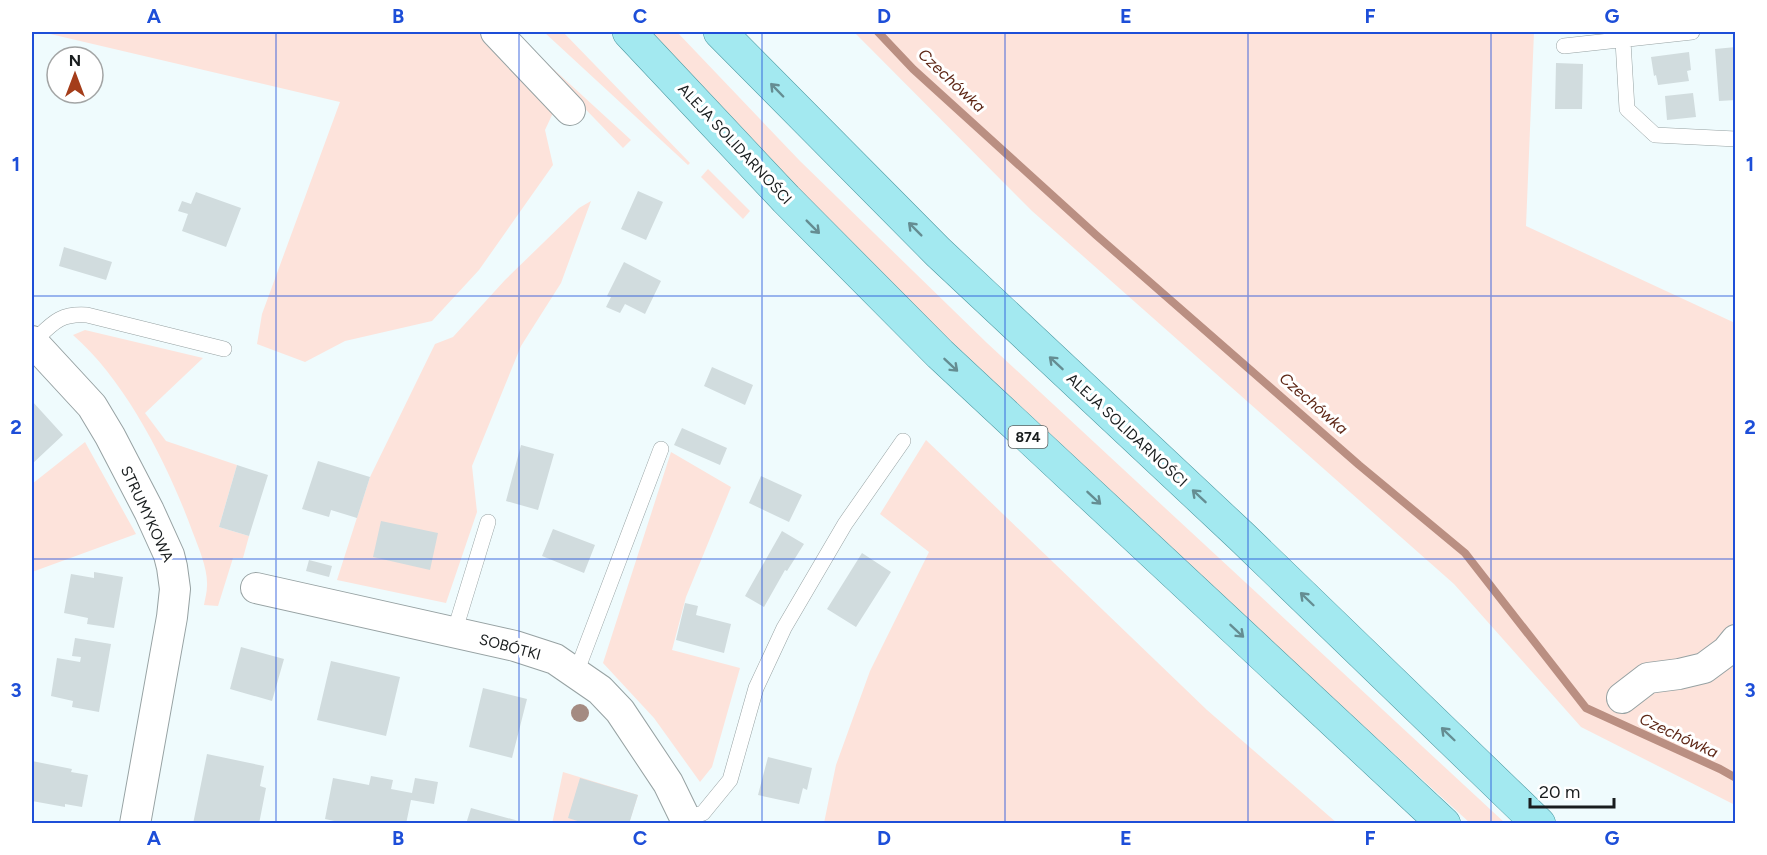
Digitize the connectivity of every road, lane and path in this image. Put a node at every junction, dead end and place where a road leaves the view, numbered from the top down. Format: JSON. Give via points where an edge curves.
{"nodes":[{"id":1,"x":496,"y":32,"type":"edge"},
{"id":2,"x":629,"y":32,"type":"edge"},
{"id":3,"x":720,"y":32,"type":"edge"},
{"id":4,"x":1692,"y":32,"type":"edge"},
{"id":5,"x":1623,"y":41,"type":"junction"},
{"id":6,"x":1564,"y":46,"type":"dead end"},
{"id":7,"x":570,"y":110,"type":"dead end"},
{"id":8,"x":1736,"y":140,"type":"edge"},
{"id":9,"x":32,"y":342,"type":"edge"},
{"id":10,"x":224,"y":349,"type":"dead end"},
{"id":11,"x":903,"y":441,"type":"dead end"},
{"id":12,"x":661,"y":449,"type":"dead end"},
{"id":13,"x":488,"y":522,"type":"dead end"},
{"id":14,"x":256,"y":588,"type":"dead end"},
{"id":15,"x":454,"y":633,"type":"junction"},
{"id":16,"x":1736,"y":640,"type":"edge"},
{"id":17,"x":576,"y":673,"type":"junction"},
{"id":18,"x":1622,"y":698,"type":"dead end"},
{"id":19,"x":1490,"y":774,"type":"junction"},
{"id":20,"x":688,"y":821,"type":"edge"},
{"id":21,"x":135,"y":824,"type":"edge"},
{"id":22,"x":1444,"y":824,"type":"edge"},
{"id":23,"x":1539,"y":824,"type":"edge"},
{"id":24,"x":1553,"y":824,"type":"edge"}],
"edges":[{"from":1,"to":7,"type":"street"},
{"from":2,"to":22,"type":"main road","name":"ALEJA SOLIDARNOŚCI","number":"874","one_way":true,"via":[[786,200],[940,354]]},
{"from":19,"to":3,"type":"main road","name":"ALEJA SOLIDARNOŚCI","one_way":true,"via":[[938,252]]},
{"from":4,"to":5,"type":"lane"},
{"from":5,"to":6,"type":"lane"},
{"from":5,"to":8,"type":"lane","via":[[1627,109],[1655,135]]},
{"from":9,"to":10,"type":"lane","via":[[70,314]]},
{"from":9,"to":21,"type":"street","name":"STRUMYKOWA","via":[[100,419],[150,511],[172,567],[173,608]]},
{"from":11,"to":20,"type":"lane","via":[[845,524],[784,628],[756,688],[730,780],[703,813]]},
{"from":12,"to":17,"type":"lane"},
{"from":13,"to":15,"type":"lane"},
{"from":14,"to":15,"type":"street","name":"SOBÓTKI"},
{"from":15,"to":17,"type":"street","name":"SOBÓTKI","via":[[555,659]]},
{"from":16,"to":18,"type":"street","via":[[1704,668],[1648,678]]},
{"from":17,"to":20,"type":"street","name":"SOBÓTKI","via":[[620,711]]},
{"from":19,"to":23,"type":"main road","name":"ALEJA SOLIDARNOŚCI"},
{"from":19,"to":24,"type":"main road"}]}
